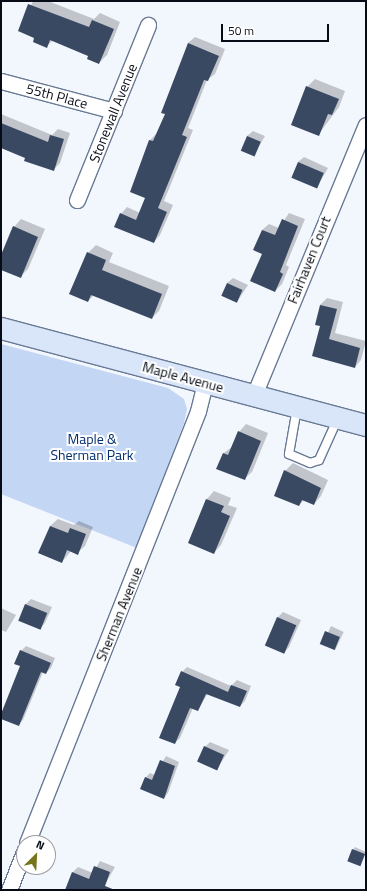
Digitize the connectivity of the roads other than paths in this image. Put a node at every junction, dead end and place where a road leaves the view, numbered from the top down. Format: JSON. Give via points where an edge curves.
{"nodes":[{"id":1,"x":148,"y":25,"type":"dead end"},
{"id":2,"x":1,"y":81,"type":"edge"},
{"id":3,"x":114,"y":110,"type":"junction"},
{"id":4,"x":366,"y":125,"type":"edge"},
{"id":5,"x":76,"y":200,"type":"dead end"},
{"id":6,"x":1,"y":328,"type":"edge"},
{"id":7,"x":205,"y":383,"type":"junction"},
{"id":8,"x":254,"y":395,"type":"junction"},
{"id":9,"x":297,"y":407,"type":"junction"},
{"id":10,"x":338,"y":418,"type":"junction"},
{"id":11,"x":366,"y":425,"type":"edge"},
{"id":12,"x":31,"y":835,"type":"edge"},
{"id":13,"x":16,"y":872,"type":"edge"},
{"id":14,"x":9,"y":890,"type":"edge"}],
"edges":[{"from":1,"to":3,"type":"street","name":"Stonewall Avenue"},
{"from":2,"to":3,"type":"street","name":"55th Place"},
{"from":3,"to":5,"type":"street","name":"Stonewall Avenue"},
{"from":4,"to":8,"type":"street","name":"Fairhaven Court"},
{"from":6,"to":7,"type":"main road","name":"Maple Avenue"},
{"from":7,"to":8,"type":"main road","name":"Maple Avenue"},
{"from":7,"to":12,"type":"street","name":"Sherman Avenue","via":[[195,418]]},
{"from":8,"to":9,"type":"main road","name":"Maple Avenue"},
{"from":9,"to":10,"type":"main road","name":"Maple Avenue"},
{"from":9,"to":10,"type":"lane","via":[[289,454],[310,464],[319,460]]},
{"from":10,"to":11,"type":"main road","name":"Maple Avenue"},
{"from":13,"to":14,"type":"street"}]}
